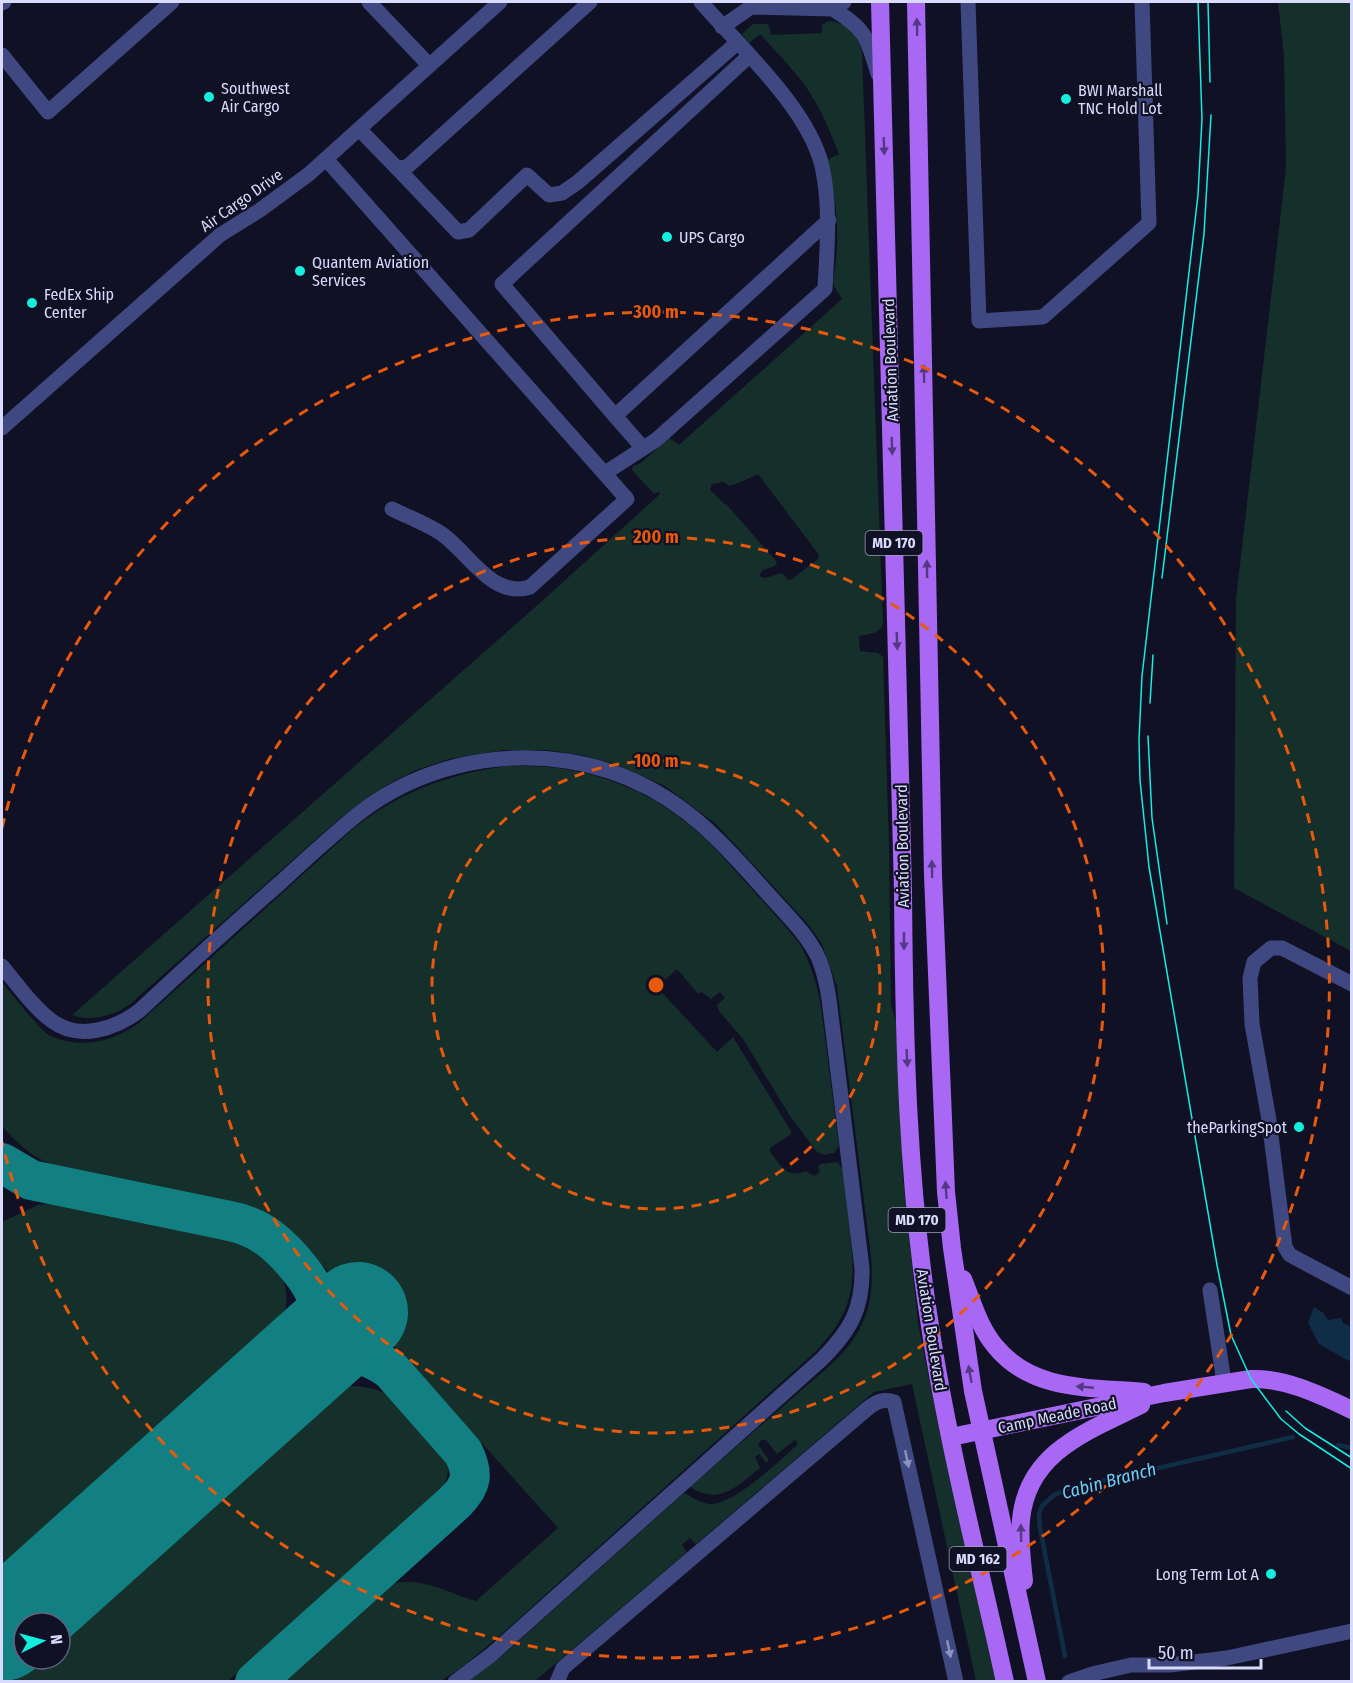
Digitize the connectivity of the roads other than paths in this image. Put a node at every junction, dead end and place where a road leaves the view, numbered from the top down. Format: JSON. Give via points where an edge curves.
{"nodes":[{"id":1,"x":172,"y":2,"type":"edge"},
{"id":2,"x":369,"y":2,"type":"edge"},
{"id":3,"x":500,"y":2,"type":"edge"},
{"id":4,"x":590,"y":2,"type":"edge"},
{"id":5,"x":701,"y":2,"type":"edge"},
{"id":6,"x":880,"y":2,"type":"edge"},
{"id":7,"x":916,"y":2,"type":"edge"},
{"id":8,"x":968,"y":2,"type":"edge"},
{"id":9,"x":1142,"y":2,"type":"edge"},
{"id":10,"x":738,"y":4,"type":"edge"},
{"id":11,"x":777,"y":5,"type":"edge"},
{"id":12,"x":816,"y":5,"type":"edge"},
{"id":13,"x":838,"y":5,"type":"edge"},
{"id":14,"x":722,"y":27,"type":"junction"},
{"id":15,"x":737,"y":43,"type":"junction"},
{"id":16,"x":2,"y":55,"type":"edge"},
{"id":17,"x":749,"y":56,"type":"junction"},
{"id":18,"x":429,"y":65,"type":"junction"},
{"id":19,"x":882,"y":88,"type":"junction"},
{"id":20,"x":359,"y":129,"type":"junction"},
{"id":21,"x":326,"y":159,"type":"junction"},
{"id":22,"x":397,"y":168,"type":"junction"},
{"id":23,"x":829,"y":220,"type":"junction"},
{"id":24,"x":615,"y":416,"type":"junction"},
{"id":25,"x":2,"y":428,"type":"edge"},
{"id":26,"x":643,"y":448,"type":"junction"},
{"id":27,"x":605,"y":473,"type":"junction"},
{"id":28,"x":392,"y":509,"type":"dead end"},
{"id":29,"x":2,"y":966,"type":"edge"},
{"id":30,"x":1352,"y":984,"type":"edge"},
{"id":31,"x":951,"y":1248,"type":"junction"},
{"id":32,"x":1352,"y":1288,"type":"edge"},
{"id":33,"x":1210,"y":1290,"type":"dead end"},
{"id":34,"x":1224,"y":1382,"type":"junction"},
{"id":35,"x":1164,"y":1393,"type":"junction"},
{"id":36,"x":1352,"y":1410,"type":"edge"},
{"id":37,"x":981,"y":1431,"type":"junction"},
{"id":38,"x":951,"y":1437,"type":"junction"},
{"id":39,"x":1352,"y":1631,"type":"edge"},
{"id":40,"x":1030,"y":1654,"type":"junction"},
{"id":41,"x":455,"y":1682,"type":"edge"},
{"id":42,"x":556,"y":1682,"type":"edge"},
{"id":43,"x":956,"y":1682,"type":"edge"},
{"id":44,"x":1005,"y":1682,"type":"edge"},
{"id":45,"x":1037,"y":1682,"type":"edge"},
{"id":46,"x":1069,"y":1682,"type":"edge"}],
"edges":[{"from":1,"to":16,"type":"street","via":[[48,112]]},
{"from":2,"to":18,"type":"street"},
{"from":3,"to":18,"type":"street","name":"Air Cargo Drive"},
{"from":4,"to":22,"type":"street","via":[[407,167]]},
{"from":5,"to":14,"type":"street"},
{"from":6,"to":19,"type":"main road","name":"Aviation Boulevard","number":"MD 170"},
{"from":31,"to":7,"type":"main road","name":"Aviation Boulevard","number":"MD 170","one_way":true,"via":[[933,875]]},
{"from":8,"to":9,"type":"street","via":[[979,321],[1043,317],[1149,223]]},
{"from":10,"to":11,"type":"street"},
{"from":10,"to":14,"type":"street"},
{"from":11,"to":12,"type":"street"},
{"from":12,"to":13,"type":"street"},
{"from":13,"to":19,"type":"street","via":[[868,40]]},
{"from":14,"to":15,"type":"street"},
{"from":15,"to":17,"type":"street"},
{"from":15,"to":22,"type":"street","via":[[578,182],[562,193],[549,195],[527,175],[469,230],[458,232]]},
{"from":17,"to":23,"type":"street","via":[[788,99],[810,135],[821,165]]},
{"from":17,"to":24,"type":"street","via":[[502,284]]},
{"from":18,"to":20,"type":"street","name":"Air Cargo Drive"},
{"from":19,"to":38,"type":"main road","name":"Aviation Boulevard","number":"MD 170","one_way":true,"via":[[908,1081],[921,1257]]},
{"from":20,"to":21,"type":"street","name":"Air Cargo Drive"},
{"from":20,"to":22,"type":"street"},
{"from":21,"to":25,"type":"street","name":"Air Cargo Drive","via":[[220,235]]},
{"from":21,"to":27,"type":"street"},
{"from":23,"to":24,"type":"street"},
{"from":23,"to":26,"type":"street","via":[[825,290]]},
{"from":24,"to":26,"type":"street"},
{"from":26,"to":27,"type":"street"},
{"from":27,"to":28,"type":"street","via":[[627,499],[530,587],[519,590],[492,582],[439,532]]},
{"from":29,"to":41,"type":"street","via":[[60,1026],[82,1031],[114,1026],[138,1011],[369,806],[440,771],[466,763],[519,757],[599,768],[638,782],[673,802],[724,846],[813,948],[824,973],[829,999],[862,1268],[861,1294],[853,1320],[822,1359]]},
{"from":30,"to":32,"type":"street","via":[[1282,948],[1271,948],[1254,962],[1250,978],[1252,1024],[1285,1247],[1290,1255]]},
{"from":35,"to":31,"type":"main road","number":"MD 170","one_way":true,"via":[[1058,1384],[1039,1379],[1009,1360],[985,1330]]},
{"from":37,"to":31,"type":"main road","name":"Aviation Boulevard","number":"MD 162","one_way":true},
{"from":33,"to":34,"type":"street"},
{"from":34,"to":35,"type":"main road","number":"MD 170"},
{"from":34,"to":36,"type":"main road","number":"MD 170","via":[[1261,1379],[1286,1383]]},
{"from":35,"to":37,"type":"main road","name":"Camp Meade Road","number":"MD 170"},
{"from":40,"to":35,"type":"main road","one_way":true,"via":[[1021,1521],[1034,1479],[1065,1444]]},
{"from":37,"to":38,"type":"main road","name":"Camp Meade Road","number":"MD 170"},
{"from":37,"to":40,"type":"main road","name":"Aviation Boulevard","number":"MD 162"},
{"from":38,"to":44,"type":"main road","name":"Aviation Boulevard","number":"MD 162"},
{"from":39,"to":46,"type":"street","via":[[1227,1658],[1131,1665]]},
{"from":40,"to":45,"type":"main road","name":"Aviation Boulevard","number":"MD 162"},
{"from":42,"to":43,"type":"street","one_way":true,"via":[[569,1664],[881,1400],[894,1402]]}]}
